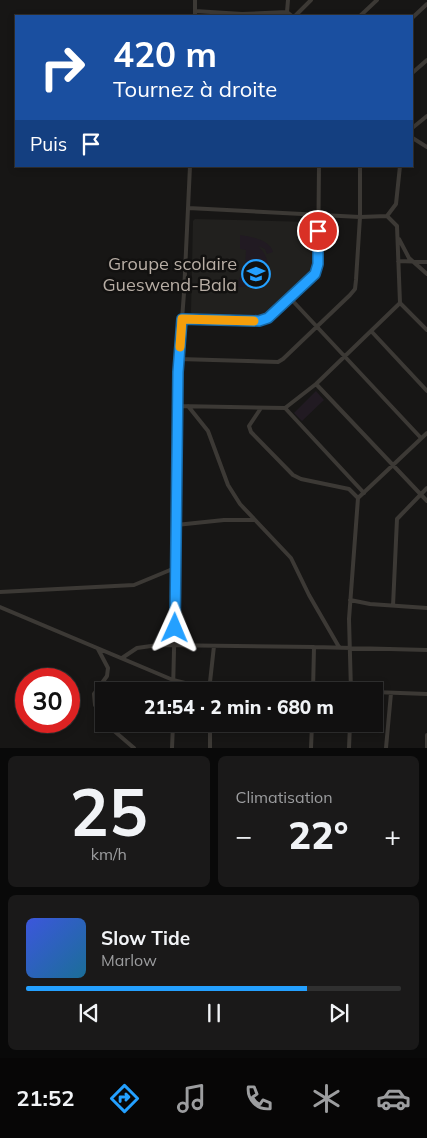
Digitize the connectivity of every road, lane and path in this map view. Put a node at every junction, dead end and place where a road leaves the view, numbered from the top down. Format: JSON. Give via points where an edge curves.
{"nodes":[{"id":1,"x":195,"y":0,"type":"edge"},
{"id":2,"x":288,"y":0,"type":"edge"},
{"id":3,"x":311,"y":0,"type":"edge"},
{"id":4,"x":377,"y":0,"type":"edge"},
{"id":5,"x":427,"y":4,"type":"edge"},
{"id":6,"x":195,"y":11,"type":"junction"},
{"id":7,"x":288,"y":12,"type":"junction"},
{"id":8,"x":195,"y":15,"type":"edge"},
{"id":9,"x":292,"y":15,"type":"edge"},
{"id":10,"x":294,"y":15,"type":"edge"},
{"id":11,"x":361,"y":15,"type":"edge"},
{"id":12,"x":413,"y":17,"type":"edge"},
{"id":13,"x":427,"y":60,"type":"edge"},
{"id":14,"x":413,"y":72,"type":"edge"},
{"id":15,"x":427,"y":116,"type":"edge"},
{"id":16,"x":413,"y":127,"type":"edge"},
{"id":17,"x":413,"y":138,"type":"edge"},
{"id":18,"x":427,"y":147,"type":"edge"},
{"id":19,"x":190,"y":167,"type":"edge"},
{"id":20,"x":319,"y":167,"type":"edge"},
{"id":21,"x":360,"y":167,"type":"edge"},
{"id":22,"x":400,"y":167,"type":"edge"},
{"id":23,"x":188,"y":208,"type":"junction"},
{"id":24,"x":319,"y":215,"type":"junction"},
{"id":25,"x":387,"y":216,"type":"junction"},
{"id":26,"x":360,"y":217,"type":"junction"},
{"id":27,"x":398,"y":237,"type":"junction"},
{"id":28,"x":398,"y":261,"type":"junction"},
{"id":29,"x":412,"y":262,"type":"junction"},
{"id":30,"x":427,"y":262,"type":"edge"},
{"id":31,"x":427,"y":274,"type":"edge"},
{"id":32,"x":290,"y":298,"type":"junction"},
{"id":33,"x":400,"y":303,"type":"junction"},
{"id":34,"x":182,"y":319,"type":"junction"},
{"id":35,"x":317,"y":327,"type":"junction"},
{"id":36,"x":427,"y":330,"type":"edge"},
{"id":37,"x":372,"y":332,"type":"junction"},
{"id":38,"x":345,"y":357,"type":"junction"},
{"id":39,"x":179,"y":359,"type":"junction"},
{"id":40,"x":316,"y":384,"type":"junction"},
{"id":41,"x":427,"y":391,"type":"edge"},
{"id":42,"x":178,"y":406,"type":"junction"},
{"id":43,"x":188,"y":406,"type":"junction"},
{"id":44,"x":261,"y":408,"type":"junction"},
{"id":45,"x":286,"y":408,"type":"junction"},
{"id":46,"x":427,"y":433,"type":"edge"},
{"id":47,"x":422,"y":438,"type":"junction"},
{"id":48,"x":394,"y":465,"type":"junction"},
{"id":49,"x":427,"y":488,"type":"edge"},
{"id":50,"x":364,"y":493,"type":"junction"},
{"id":51,"x":420,"y":494,"type":"junction"},
{"id":52,"x":358,"y":498,"type":"junction"},
{"id":53,"x":427,"y":501,"type":"edge"},
{"id":54,"x":254,"y":520,"type":"junction"},
{"id":55,"x":176,"y":525,"type":"junction"},
{"id":56,"x":175,"y":568,"type":"junction"},
{"id":57,"x":0,"y":592,"type":"edge"},
{"id":58,"x":350,"y":600,"type":"junction"},
{"id":59,"x":393,"y":606,"type":"junction"},
{"id":60,"x":0,"y":607,"type":"edge"},
{"id":61,"x":427,"y":608,"type":"edge"},
{"id":62,"x":175,"y":645,"type":"junction"},
{"id":63,"x":214,"y":646,"type":"junction"},
{"id":64,"x":314,"y":647,"type":"junction"},
{"id":65,"x":98,"y":648,"type":"junction"},
{"id":66,"x":339,"y":648,"type":"junction"},
{"id":67,"x":350,"y":648,"type":"junction"},
{"id":68,"x":427,"y":650,"type":"edge"},
{"id":69,"x":122,"y":658,"type":"junction"},
{"id":70,"x":174,"y":680,"type":"junction"},
{"id":71,"x":103,"y":682,"type":"edge"},
{"id":72,"x":181,"y":682,"type":"edge"},
{"id":73,"x":210,"y":682,"type":"edge"},
{"id":74,"x":313,"y":682,"type":"edge"},
{"id":75,"x":350,"y":682,"type":"edge"},
{"id":76,"x":95,"y":693,"type":"edge"},
{"id":77,"x":383,"y":693,"type":"edge"},
{"id":78,"x":391,"y":693,"type":"junction"},
{"id":79,"x":427,"y":694,"type":"edge"},
{"id":80,"x":95,"y":706,"type":"edge"},
{"id":81,"x":115,"y":732,"type":"edge"},
{"id":82,"x":173,"y":732,"type":"edge"},
{"id":83,"x":210,"y":732,"type":"edge"},
{"id":84,"x":312,"y":732,"type":"edge"},
{"id":85,"x":350,"y":732,"type":"edge"},
{"id":86,"x":427,"y":735,"type":"edge"},
{"id":87,"x":134,"y":748,"type":"edge"},
{"id":88,"x":172,"y":748,"type":"edge"},
{"id":89,"x":210,"y":748,"type":"edge"},
{"id":90,"x":311,"y":748,"type":"edge"},
{"id":91,"x":349,"y":748,"type":"edge"},
{"id":92,"x":386,"y":748,"type":"edge"},
{"id":93,"x":427,"y":748,"type":"edge"}],
"edges":[{"from":1,"to":6,"type":"street"},
{"from":2,"to":7,"type":"street"},
{"from":3,"to":10,"type":"street"},
{"from":4,"to":11,"type":"street"},
{"from":5,"to":12,"type":"street"},
{"from":6,"to":7,"type":"street"},
{"from":6,"to":8,"type":"street"},
{"from":7,"to":9,"type":"street"},
{"from":13,"to":14,"type":"street"},
{"from":15,"to":16,"type":"street"},
{"from":17,"to":18,"type":"street"},
{"from":19,"to":23,"type":"street"},
{"from":20,"to":24,"type":"street"},
{"from":21,"to":26,"type":"street"},
{"from":22,"to":25,"type":"street","via":[[396,204]]},
{"from":23,"to":24,"type":"street"},
{"from":23,"to":34,"type":"street"},
{"from":24,"to":26,"type":"street"},
{"from":24,"to":32,"type":"street","via":[[315,274]]},
{"from":25,"to":26,"type":"street"},
{"from":25,"to":27,"type":"street","via":[[397,226]]},
{"from":26,"to":35,"type":"street","via":[[354,289]]},
{"from":27,"to":28,"type":"street"},
{"from":27,"to":29,"type":"street"},
{"from":28,"to":29,"type":"street"},
{"from":28,"to":33,"type":"street"},
{"from":29,"to":30,"type":"street"},
{"from":29,"to":31,"type":"street"},
{"from":32,"to":34,"type":"street","via":[[262,321]]},
{"from":32,"to":35,"type":"street"},
{"from":33,"to":36,"type":"street"},
{"from":33,"to":37,"type":"street"},
{"from":34,"to":39,"type":"street"},
{"from":35,"to":38,"type":"street"},
{"from":35,"to":39,"type":"street","via":[[278,362]]},
{"from":37,"to":38,"type":"street"},
{"from":37,"to":41,"type":"street"},
{"from":38,"to":40,"type":"street"},
{"from":38,"to":47,"type":"street"},
{"from":39,"to":42,"type":"street"},
{"from":40,"to":45,"type":"street"},
{"from":40,"to":48,"type":"street"},
{"from":42,"to":43,"type":"street"},
{"from":42,"to":55,"type":"street"},
{"from":43,"to":44,"type":"street"},
{"from":43,"to":54,"type":"street","via":[[208,431],[228,485]]},
{"from":44,"to":45,"type":"street"},
{"from":44,"to":52,"type":"street","via":[[249,426],[251,432],[293,475],[349,489]]},
{"from":45,"to":50,"type":"street"},
{"from":46,"to":47,"type":"street"},
{"from":47,"to":48,"type":"street"},
{"from":48,"to":50,"type":"street"},
{"from":48,"to":51,"type":"street"},
{"from":49,"to":51,"type":"street"},
{"from":50,"to":52,"type":"street"},
{"from":51,"to":53,"type":"street"},
{"from":51,"to":59,"type":"street","via":[[397,519]]},
{"from":52,"to":58,"type":"street"},
{"from":54,"to":55,"type":"street"},
{"from":54,"to":66,"type":"street","via":[[292,559]]},
{"from":55,"to":56,"type":"street"},
{"from":56,"to":57,"type":"street","via":[[134,585]]},
{"from":56,"to":62,"type":"street"},
{"from":58,"to":59,"type":"street"},
{"from":58,"to":67,"type":"street"},
{"from":59,"to":61,"type":"street"},
{"from":60,"to":65,"type":"street"},
{"from":62,"to":63,"type":"street"},
{"from":62,"to":69,"type":"street","via":[[142,646]]},
{"from":62,"to":70,"type":"street"},
{"from":63,"to":64,"type":"street"},
{"from":63,"to":73,"type":"street"},
{"from":64,"to":66,"type":"street"},
{"from":64,"to":74,"type":"street"},
{"from":65,"to":69,"type":"street"},
{"from":65,"to":71,"type":"street","via":[[108,668]]},
{"from":66,"to":67,"type":"street"},
{"from":67,"to":68,"type":"street"},
{"from":67,"to":75,"type":"street"},
{"from":69,"to":70,"type":"street"},
{"from":70,"to":72,"type":"street"},
{"from":76,"to":80,"type":"street"},
{"from":77,"to":78,"type":"street"},
{"from":78,"to":79,"type":"street"},
{"from":78,"to":92,"type":"street"},
{"from":81,"to":87,"type":"street"},
{"from":82,"to":88,"type":"street"},
{"from":83,"to":89,"type":"street"},
{"from":84,"to":90,"type":"street"},
{"from":85,"to":91,"type":"street"},
{"from":86,"to":93,"type":"street"}]}
